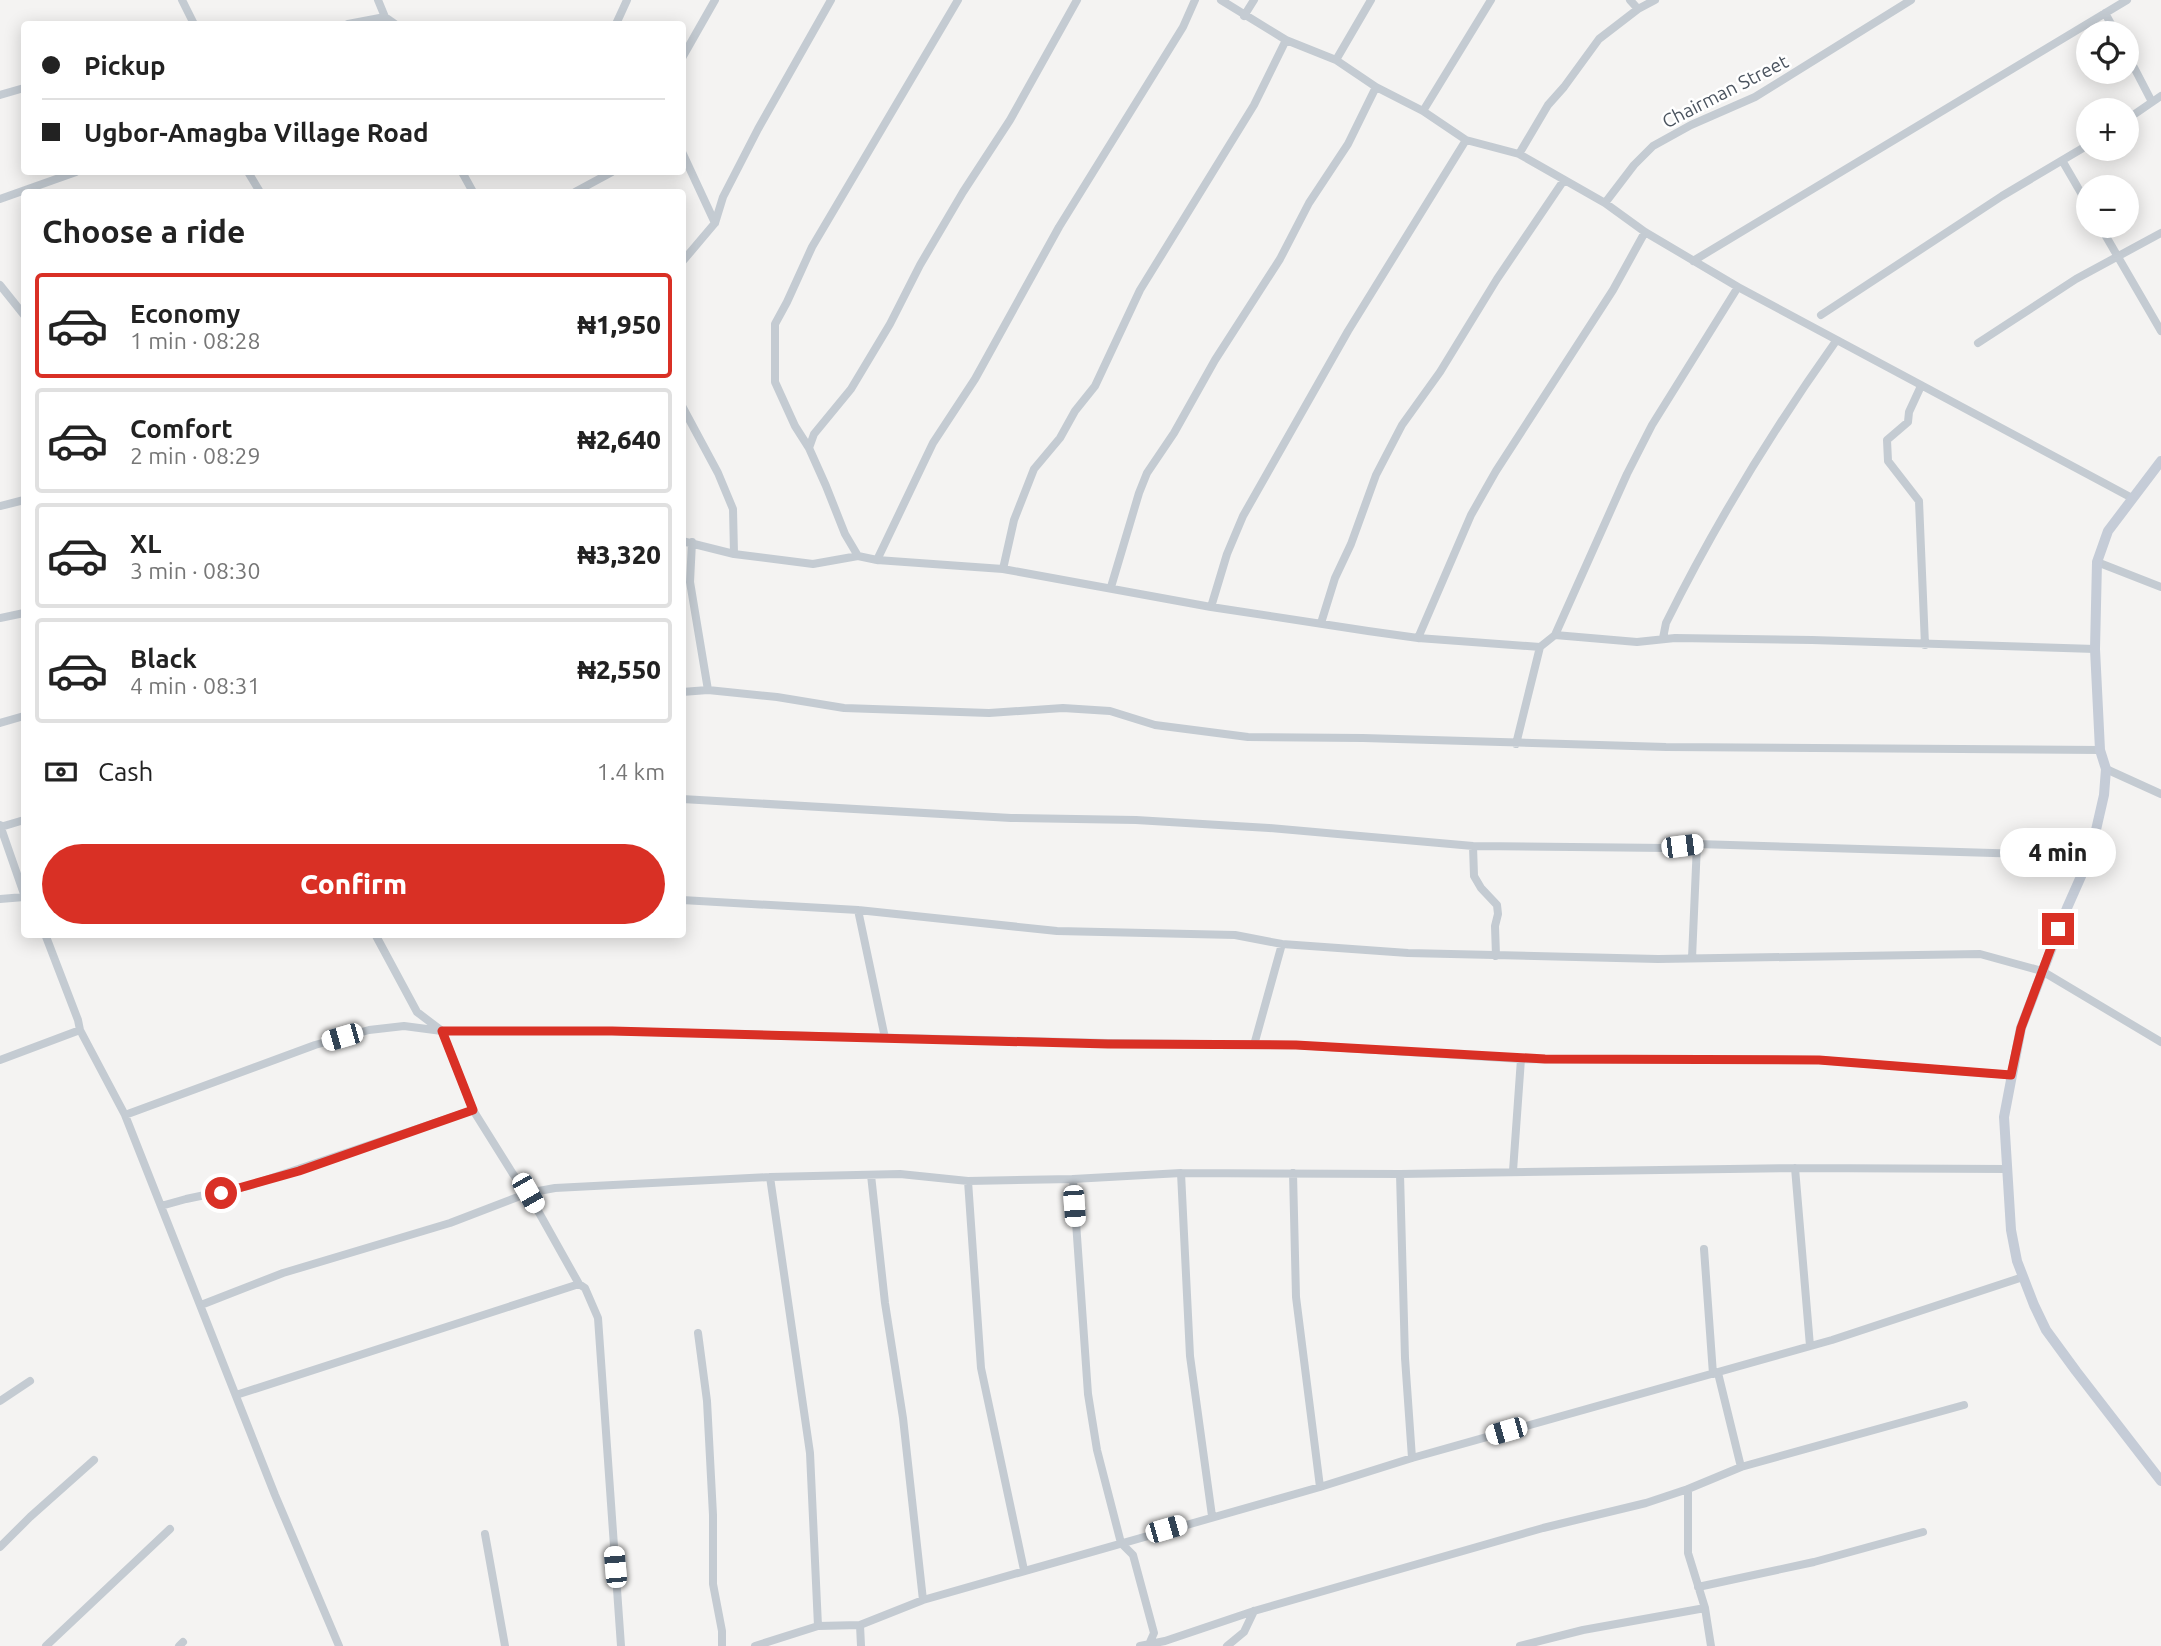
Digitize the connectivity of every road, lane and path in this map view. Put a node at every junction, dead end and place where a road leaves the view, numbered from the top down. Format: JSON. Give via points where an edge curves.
{"nodes":[{"id":1,"x":183,"y":0,"type":"edge"},
{"id":2,"x":378,"y":0,"type":"edge"},
{"id":3,"x":627,"y":0,"type":"edge"},
{"id":4,"x":715,"y":0,"type":"edge"},
{"id":5,"x":831,"y":0,"type":"edge"},
{"id":6,"x":958,"y":0,"type":"edge"},
{"id":7,"x":1077,"y":0,"type":"edge"},
{"id":8,"x":1195,"y":0,"type":"edge"},
{"id":9,"x":1220,"y":0,"type":"edge"},
{"id":10,"x":1254,"y":0,"type":"edge"},
{"id":11,"x":1371,"y":0,"type":"edge"},
{"id":12,"x":1491,"y":0,"type":"edge"},
{"id":13,"x":1630,"y":0,"type":"edge"},
{"id":14,"x":1656,"y":0,"type":"edge"},
{"id":15,"x":1911,"y":0,"type":"edge"},
{"id":16,"x":2127,"y":0,"type":"edge"},
{"id":17,"x":1639,"y":9,"type":"junction"},
{"id":18,"x":2105,"y":13,"type":"junction"},
{"id":19,"x":1244,"y":16,"type":"junction"},
{"id":20,"x":385,"y":17,"type":"junction"},
{"id":21,"x":190,"y":21,"type":"edge"},
{"id":22,"x":364,"y":21,"type":"edge"},
{"id":23,"x":391,"y":21,"type":"edge"},
{"id":24,"x":617,"y":21,"type":"edge"},
{"id":25,"x":2109,"y":21,"type":"edge"},
{"id":26,"x":1286,"y":40,"type":"junction"},
{"id":27,"x":686,"y":51,"type":"edge"},
{"id":28,"x":1336,"y":60,"type":"junction"},
{"id":29,"x":2139,"y":77,"type":"edge"},
{"id":30,"x":1376,"y":87,"type":"junction"},
{"id":31,"x":21,"y":89,"type":"edge"},
{"id":32,"x":0,"y":95,"type":"edge"},
{"id":33,"x":2161,"y":96,"type":"edge"},
{"id":34,"x":2152,"y":102,"type":"junction"},
{"id":35,"x":1423,"y":111,"type":"junction"},
{"id":36,"x":2139,"y":111,"type":"edge"},
{"id":37,"x":1466,"y":140,"type":"junction"},
{"id":38,"x":2076,"y":153,"type":"edge"},
{"id":39,"x":1519,"y":154,"type":"junction"},
{"id":40,"x":686,"y":161,"type":"edge"},
{"id":41,"x":2063,"y":162,"type":"junction"},
{"id":42,"x":68,"y":175,"type":"edge"},
{"id":43,"x":606,"y":175,"type":"edge"},
{"id":44,"x":1564,"y":180,"type":"junction"},
{"id":45,"x":2076,"y":184,"type":"edge"},
{"id":46,"x":28,"y":189,"type":"edge"},
{"id":47,"x":581,"y":189,"type":"edge"},
{"id":48,"x":21,"y":192,"type":"edge"},
{"id":49,"x":0,"y":199,"type":"edge"},
{"id":50,"x":1605,"y":203,"type":"junction"},
{"id":51,"x":715,"y":223,"type":"junction"},
{"id":52,"x":1645,"y":232,"type":"junction"},
{"id":53,"x":2161,"y":233,"type":"edge"},
{"id":54,"x":2107,"y":238,"type":"edge"},
{"id":55,"x":2117,"y":256,"type":"junction"},
{"id":56,"x":686,"y":257,"type":"edge"},
{"id":57,"x":1693,"y":261,"type":"junction"},
{"id":58,"x":0,"y":285,"type":"edge"},
{"id":59,"x":1738,"y":287,"type":"junction"},
{"id":60,"x":21,"y":297,"type":"edge"},
{"id":61,"x":14,"y":300,"type":"junction"},
{"id":62,"x":21,"y":310,"type":"edge"},
{"id":63,"x":1821,"y":315,"type":"dead end"},
{"id":64,"x":2161,"y":331,"type":"edge"},
{"id":65,"x":1836,"y":341,"type":"junction"},
{"id":66,"x":1978,"y":343,"type":"dead end"},
{"id":67,"x":1921,"y":386,"type":"junction"},
{"id":68,"x":686,"y":413,"type":"edge"},
{"id":69,"x":809,"y":448,"type":"junction"},
{"id":70,"x":2161,"y":461,"type":"edge"},
{"id":71,"x":2132,"y":498,"type":"junction"},
{"id":72,"x":21,"y":501,"type":"edge"},
{"id":73,"x":0,"y":506,"type":"edge"},
{"id":74,"x":687,"y":542,"type":"edge"},
{"id":75,"x":734,"y":554,"type":"junction"},
{"id":76,"x":858,"y":556,"type":"junction"},
{"id":77,"x":877,"y":560,"type":"junction"},
{"id":78,"x":2097,"y":562,"type":"junction"},
{"id":79,"x":1003,"y":569,"type":"junction"},
{"id":80,"x":1111,"y":587,"type":"junction"},
{"id":81,"x":2161,"y":587,"type":"edge"},
{"id":82,"x":1211,"y":607,"type":"junction"},
{"id":83,"x":21,"y":614,"type":"edge"},
{"id":84,"x":0,"y":618,"type":"edge"},
{"id":85,"x":1321,"y":623,"type":"junction"},
{"id":86,"x":1555,"y":635,"type":"junction"},
{"id":87,"x":1418,"y":638,"type":"junction"},
{"id":88,"x":1663,"y":638,"type":"junction"},
{"id":89,"x":1925,"y":645,"type":"junction"},
{"id":90,"x":1540,"y":647,"type":"junction"},
{"id":91,"x":2095,"y":649,"type":"junction"},
{"id":92,"x":708,"y":690,"type":"junction"},
{"id":93,"x":686,"y":692,"type":"edge"},
{"id":94,"x":21,"y":717,"type":"edge"},
{"id":95,"x":0,"y":723,"type":"edge"},
{"id":96,"x":1516,"y":744,"type":"junction"},
{"id":97,"x":2100,"y":750,"type":"junction"},
{"id":98,"x":2106,"y":769,"type":"junction"},
{"id":99,"x":2161,"y":794,"type":"edge"},
{"id":100,"x":686,"y":799,"type":"edge"},
{"id":101,"x":21,"y":821,"type":"edge"},
{"id":102,"x":0,"y":826,"type":"edge"},
{"id":103,"x":1697,"y":844,"type":"junction"},
{"id":104,"x":1473,"y":846,"type":"junction"},
{"id":105,"x":2090,"y":856,"type":"junction"},
{"id":106,"x":21,"y":886,"type":"edge"},
{"id":107,"x":21,"y":896,"type":"edge"},
{"id":108,"x":0,"y":899,"type":"edge"},
{"id":109,"x":686,"y":900,"type":"edge"},
{"id":110,"x":858,"y":910,"type":"junction"},
{"id":111,"x":47,"y":938,"type":"edge"},
{"id":112,"x":377,"y":938,"type":"edge"},
{"id":113,"x":1282,"y":944,"type":"junction"},
{"id":114,"x":1496,"y":956,"type":"junction"},
{"id":115,"x":1692,"y":958,"type":"junction"},
{"id":116,"x":2042,"y":971,"type":"junction"},
{"id":117,"x":79,"y":1030,"type":"junction"},
{"id":118,"x":442,"y":1031,"type":"junction"},
{"id":119,"x":885,"y":1038,"type":"junction"},
{"id":120,"x":2161,"y":1041,"type":"edge"},
{"id":121,"x":1254,"y":1045,"type":"junction"},
{"id":122,"x":1521,"y":1059,"type":"junction"},
{"id":123,"x":0,"y":1060,"type":"edge"},
{"id":124,"x":2011,"y":1075,"type":"junction"},
{"id":125,"x":473,"y":1110,"type":"junction"},
{"id":126,"x":125,"y":1115,"type":"junction"},
{"id":127,"x":1795,"y":1168,"type":"junction"},
{"id":128,"x":1513,"y":1171,"type":"junction"},
{"id":129,"x":1181,"y":1173,"type":"junction"},
{"id":130,"x":1293,"y":1173,"type":"junction"},
{"id":131,"x":2006,"y":1173,"type":"junction"},
{"id":132,"x":1400,"y":1174,"type":"junction"},
{"id":133,"x":871,"y":1175,"type":"junction"},
{"id":134,"x":769,"y":1177,"type":"junction"},
{"id":135,"x":1073,"y":1179,"type":"junction"},
{"id":136,"x":968,"y":1181,"type":"junction"},
{"id":137,"x":528,"y":1193,"type":"junction"},
{"id":138,"x":161,"y":1206,"type":"junction"},
{"id":139,"x":1704,"y":1249,"type":"dead end"},
{"id":140,"x":2023,"y":1277,"type":"junction"},
{"id":141,"x":579,"y":1284,"type":"junction"},
{"id":142,"x":201,"y":1305,"type":"junction"},
{"id":143,"x":698,"y":1333,"type":"dead end"},
{"id":144,"x":1810,"y":1346,"type":"junction"},
{"id":145,"x":1716,"y":1373,"type":"junction"},
{"id":146,"x":30,"y":1381,"type":"dead end"},
{"id":147,"x":236,"y":1395,"type":"junction"},
{"id":148,"x":0,"y":1401,"type":"edge"},
{"id":149,"x":1964,"y":1405,"type":"dead end"},
{"id":150,"x":1412,"y":1458,"type":"junction"},
{"id":151,"x":94,"y":1460,"type":"dead end"},
{"id":152,"x":1741,"y":1467,"type":"junction"},
{"id":153,"x":2161,"y":1480,"type":"edge"},
{"id":154,"x":1320,"y":1487,"type":"junction"},
{"id":155,"x":1688,"y":1489,"type":"junction"},
{"id":156,"x":1212,"y":1516,"type":"junction"},
{"id":157,"x":170,"y":1528,"type":"dead end"},
{"id":158,"x":1923,"y":1532,"type":"dead end"},
{"id":159,"x":485,"y":1534,"type":"dead end"},
{"id":160,"x":1121,"y":1543,"type":"junction"},
{"id":161,"x":0,"y":1547,"type":"edge"},
{"id":162,"x":1024,"y":1570,"type":"junction"},
{"id":163,"x":1698,"y":1587,"type":"junction"},
{"id":164,"x":923,"y":1600,"type":"junction"},
{"id":165,"x":1705,"y":1608,"type":"junction"},
{"id":166,"x":1254,"y":1611,"type":"junction"},
{"id":167,"x":860,"y":1625,"type":"junction"},
{"id":168,"x":818,"y":1626,"type":"junction"},
{"id":169,"x":1150,"y":1642,"type":"junction"},
{"id":170,"x":46,"y":1646,"type":"edge"},
{"id":171,"x":338,"y":1646,"type":"edge"},
{"id":172,"x":505,"y":1646,"type":"edge"},
{"id":173,"x":621,"y":1646,"type":"edge"},
{"id":174,"x":722,"y":1646,"type":"edge"},
{"id":175,"x":755,"y":1646,"type":"edge"},
{"id":176,"x":861,"y":1646,"type":"edge"},
{"id":177,"x":1140,"y":1646,"type":"edge"},
{"id":178,"x":1227,"y":1646,"type":"edge"},
{"id":179,"x":1520,"y":1646,"type":"edge"},
{"id":180,"x":1711,"y":1646,"type":"edge"}],
"edges":[{"from":1,"to":21,"type":"street"},
{"from":2,"to":20,"type":"street"},
{"from":3,"to":24,"type":"street"},
{"from":4,"to":27,"type":"street"},
{"from":5,"to":51,"type":"street","via":[[723,197]]},
{"from":6,"to":69,"type":"street","via":[[812,247],[775,324],[775,382]]},
{"from":7,"to":69,"type":"street","via":[[1010,120],[920,265],[884,335],[814,434]]},
{"from":8,"to":77,"type":"street","via":[[1183,27],[1059,227],[975,379],[933,443]]},
{"from":9,"to":19,"type":"street"},
{"from":10,"to":19,"type":"street"},
{"from":11,"to":28,"type":"street"},
{"from":12,"to":35,"type":"street"},
{"from":13,"to":17,"type":"street"},
{"from":14,"to":17,"type":"street"},
{"from":15,"to":50,"type":"street","name":"Chairman Street","via":[[1755,97],[1653,146]]},
{"from":16,"to":18,"type":"street"},
{"from":17,"to":39,"type":"street","via":[[1600,38],[1548,105]]},
{"from":18,"to":25,"type":"street"},
{"from":18,"to":57,"type":"street"},
{"from":19,"to":26,"type":"street"},
{"from":20,"to":22,"type":"street"},
{"from":20,"to":23,"type":"street"},
{"from":26,"to":28,"type":"street"},
{"from":26,"to":79,"type":"street","via":[[1254,105],[1140,290],[1095,386],[1034,469],[1014,520]]},
{"from":28,"to":30,"type":"street"},
{"from":29,"to":34,"type":"street"},
{"from":30,"to":35,"type":"street"},
{"from":30,"to":80,"type":"street","via":[[1280,259],[1147,473]]},
{"from":31,"to":32,"type":"street"},
{"from":33,"to":34,"type":"street"},
{"from":34,"to":36,"type":"street"},
{"from":35,"to":37,"type":"street"},
{"from":37,"to":39,"type":"street"},
{"from":37,"to":82,"type":"street","via":[[1348,331],[1243,516]]},
{"from":38,"to":41,"type":"street"},
{"from":39,"to":44,"type":"street"},
{"from":40,"to":51,"type":"street"},
{"from":41,"to":45,"type":"street"},
{"from":41,"to":63,"type":"street","via":[[2002,196]]},
{"from":42,"to":46,"type":"street"},
{"from":43,"to":47,"type":"street"},
{"from":44,"to":50,"type":"street"},
{"from":44,"to":85,"type":"street","via":[[1402,425],[1376,475]]},
{"from":48,"to":49,"type":"street"},
{"from":50,"to":52,"type":"street"},
{"from":51,"to":56,"type":"street"},
{"from":52,"to":57,"type":"street"},
{"from":52,"to":87,"type":"street","via":[[1614,290],[1471,515]]},
{"from":53,"to":55,"type":"street"},
{"from":54,"to":55,"type":"street"},
{"from":55,"to":64,"type":"street"},
{"from":55,"to":66,"type":"street"},
{"from":57,"to":59,"type":"street"},
{"from":58,"to":61,"type":"street"},
{"from":59,"to":65,"type":"street"},
{"from":59,"to":86,"type":"street","via":[[1652,425]]},
{"from":60,"to":61,"type":"street"},
{"from":61,"to":62,"type":"street"},
{"from":65,"to":67,"type":"street"},
{"from":65,"to":88,"type":"street","via":[[1726,509],[1666,623]]},
{"from":67,"to":71,"type":"street"},
{"from":67,"to":89,"type":"street","via":[[1908,422],[1887,440],[1887,448],[1888,461],[1919,501]]},
{"from":68,"to":75,"type":"street","via":[[733,509]]},
{"from":69,"to":76,"type":"street"},
{"from":70,"to":71,"type":"street"},
{"from":71,"to":78,"type":"street","via":[[2108,531]]},
{"from":72,"to":73,"type":"street"},
{"from":74,"to":75,"type":"street"},
{"from":74,"to":92,"type":"street"},
{"from":75,"to":76,"type":"street","via":[[813,564]]},
{"from":76,"to":77,"type":"street"},
{"from":77,"to":79,"type":"street"},
{"from":78,"to":81,"type":"street"},
{"from":78,"to":91,"type":"street"},
{"from":79,"to":80,"type":"street"},
{"from":80,"to":82,"type":"street"},
{"from":82,"to":85,"type":"street"},
{"from":83,"to":84,"type":"street"},
{"from":85,"to":87,"type":"street"},
{"from":86,"to":88,"type":"street","via":[[1637,642]]},
{"from":86,"to":90,"type":"street"},
{"from":87,"to":90,"type":"street"},
{"from":88,"to":89,"type":"street"},
{"from":89,"to":91,"type":"street"},
{"from":90,"to":96,"type":"street"},
{"from":91,"to":97,"type":"street"},
{"from":92,"to":93,"type":"street"},
{"from":92,"to":96,"type":"street","via":[[844,708],[1110,711],[1156,725],[1248,737]]},
{"from":94,"to":95,"type":"street"},
{"from":96,"to":97,"type":"street"},
{"from":97,"to":98,"type":"street"},
{"from":98,"to":99,"type":"street"},
{"from":98,"to":105,"type":"street"},
{"from":100,"to":104,"type":"street","via":[[1011,818],[1136,820]]},
{"from":101,"to":102,"type":"street"},
{"from":102,"to":106,"type":"street"},
{"from":103,"to":104,"type":"street","via":[[1667,848]]},
{"from":103,"to":105,"type":"street"},
{"from":103,"to":115,"type":"street"},
{"from":104,"to":114,"type":"street","via":[[1474,876],[1497,905]]},
{"from":105,"to":116,"type":"street"},
{"from":107,"to":108,"type":"street"},
{"from":109,"to":110,"type":"street"},
{"from":110,"to":113,"type":"street","via":[[1058,931],[1235,935]]},
{"from":110,"to":119,"type":"street"},
{"from":111,"to":117,"type":"street"},
{"from":112,"to":118,"type":"street","via":[[417,1012]]},
{"from":113,"to":114,"type":"street"},
{"from":113,"to":121,"type":"street"},
{"from":114,"to":115,"type":"street"},
{"from":115,"to":116,"type":"street","via":[[1980,954]]},
{"from":116,"to":120,"type":"street"},
{"from":116,"to":124,"type":"street","via":[[2021,1028]]},
{"from":117,"to":123,"type":"street"},
{"from":117,"to":126,"type":"street"},
{"from":118,"to":119,"type":"street"},
{"from":118,"to":125,"type":"street"},
{"from":118,"to":126,"type":"street","via":[[404,1026],[369,1030],[315,1045]]},
{"from":119,"to":121,"type":"street"},
{"from":121,"to":122,"type":"street"},
{"from":122,"to":124,"type":"street","via":[[1819,1060]]},
{"from":122,"to":128,"type":"street"},
{"from":124,"to":131,"type":"street","via":[[2004,1117]]},
{"from":125,"to":137,"type":"street"},
{"from":125,"to":138,"type":"street","via":[[248,1186]]},
{"from":126,"to":138,"type":"street"},
{"from":127,"to":128,"type":"street"},
{"from":127,"to":131,"type":"street"},
{"from":127,"to":144,"type":"street"},
{"from":128,"to":132,"type":"street"},
{"from":129,"to":130,"type":"street"},
{"from":129,"to":135,"type":"street"},
{"from":129,"to":156,"type":"street","via":[[1190,1356]]},
{"from":130,"to":132,"type":"street"},
{"from":130,"to":154,"type":"street","via":[[1296,1297]]},
{"from":131,"to":140,"type":"street","via":[[2011,1230]]},
{"from":132,"to":150,"type":"street"},
{"from":133,"to":134,"type":"street"},
{"from":133,"to":136,"type":"street"},
{"from":133,"to":164,"type":"street"},
{"from":134,"to":137,"type":"street"},
{"from":134,"to":168,"type":"street","via":[[810,1453]]},
{"from":135,"to":136,"type":"street"},
{"from":135,"to":160,"type":"street","via":[[1088,1394]]},
{"from":136,"to":162,"type":"street","via":[[981,1368]]},
{"from":137,"to":141,"type":"street"},
{"from":137,"to":142,"type":"street","via":[[450,1223],[283,1273]]},
{"from":138,"to":142,"type":"street"},
{"from":139,"to":145,"type":"street"},
{"from":140,"to":144,"type":"street"},
{"from":140,"to":153,"type":"street","via":[[2046,1330]]},
{"from":141,"to":147,"type":"street"},
{"from":141,"to":173,"type":"street","via":[[585,1287],[598,1318]]},
{"from":142,"to":147,"type":"street"},
{"from":143,"to":174,"type":"street","via":[[707,1401],[713,1584]]},
{"from":144,"to":145,"type":"street"},
{"from":145,"to":150,"type":"street"},
{"from":145,"to":152,"type":"street"},
{"from":146,"to":148,"type":"street"},
{"from":147,"to":171,"type":"street"},
{"from":149,"to":152,"type":"street"},
{"from":150,"to":154,"type":"street"},
{"from":151,"to":161,"type":"street"},
{"from":152,"to":155,"type":"street"},
{"from":154,"to":156,"type":"street"},
{"from":155,"to":163,"type":"street","via":[[1688,1553]]},
{"from":155,"to":166,"type":"street"},
{"from":156,"to":160,"type":"street"},
{"from":157,"to":170,"type":"street"},
{"from":158,"to":163,"type":"street"},
{"from":159,"to":172,"type":"street"},
{"from":160,"to":162,"type":"street"},
{"from":160,"to":169,"type":"street","via":[[1133,1555],[1154,1633]]},
{"from":162,"to":164,"type":"street"},
{"from":163,"to":165,"type":"street"},
{"from":164,"to":167,"type":"street"},
{"from":165,"to":179,"type":"street"},
{"from":165,"to":180,"type":"street"},
{"from":166,"to":169,"type":"street"},
{"from":166,"to":178,"type":"street","via":[[1244,1632]]},
{"from":167,"to":168,"type":"street"},
{"from":167,"to":176,"type":"street"},
{"from":168,"to":175,"type":"street"},
{"from":169,"to":177,"type":"street"}]}
